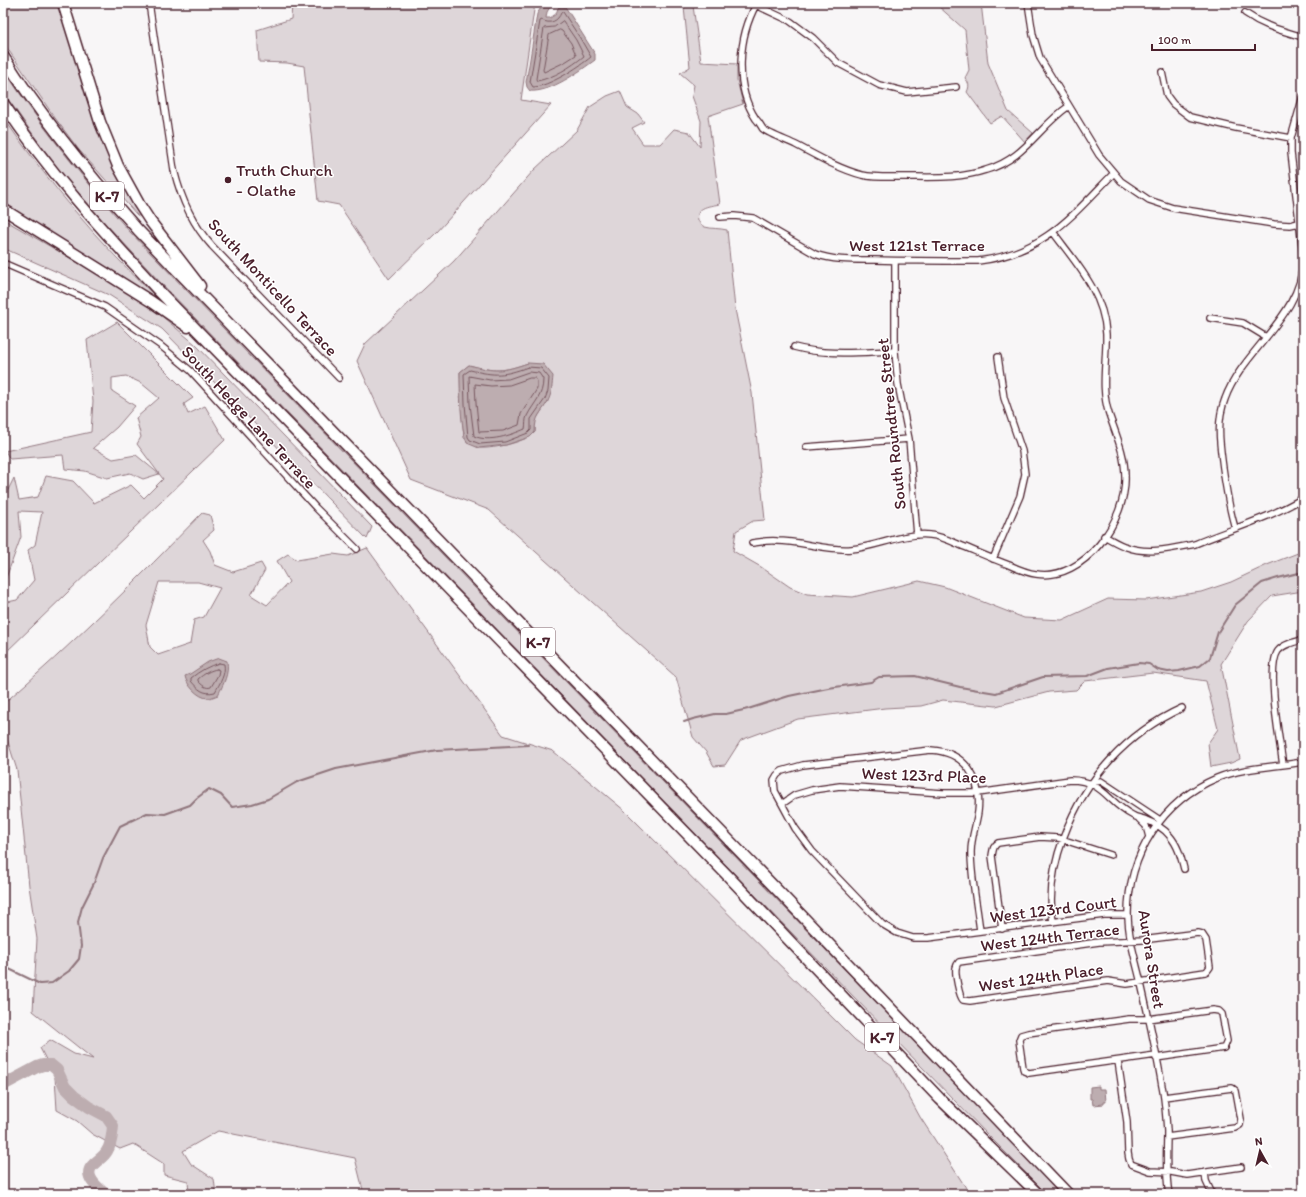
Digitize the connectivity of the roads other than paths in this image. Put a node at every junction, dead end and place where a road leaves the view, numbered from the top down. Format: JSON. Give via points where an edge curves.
{"nodes":[{"id":1,"x":63,"y":3,"type":"edge"},
{"id":2,"x":149,"y":3,"type":"edge"},
{"id":3,"x":1028,"y":3,"type":"edge"},
{"id":4,"x":756,"y":4,"type":"edge"},
{"id":5,"x":1245,"y":12,"type":"dead end"},
{"id":6,"x":1303,"y":37,"type":"edge"},
{"id":7,"x":3,"y":56,"type":"edge"},
{"id":8,"x":1162,"y":72,"type":"dead end"},
{"id":9,"x":956,"y":87,"type":"dead end"},
{"id":10,"x":1303,"y":96,"type":"edge"},
{"id":11,"x":3,"y":103,"type":"edge"},
{"id":12,"x":1069,"y":106,"type":"junction"},
{"id":13,"x":1291,"y":138,"type":"junction"},
{"id":14,"x":1113,"y":174,"type":"junction"},
{"id":15,"x":3,"y":209,"type":"edge"},
{"id":16,"x":720,"y":217,"type":"dead end"},
{"id":17,"x":1299,"y":223,"type":"junction"},
{"id":18,"x":1053,"y":232,"type":"junction"},
{"id":19,"x":1303,"y":254,"type":"edge"},
{"id":20,"x":1303,"y":260,"type":"edge"},
{"id":21,"x":895,"y":261,"type":"junction"},
{"id":22,"x":3,"y":263,"type":"edge"},
{"id":23,"x":1210,"y":318,"type":"dead end"},
{"id":24,"x":227,"y":322,"type":"junction"},
{"id":25,"x":1266,"y":337,"type":"junction"},
{"id":26,"x":208,"y":340,"type":"junction"},
{"id":27,"x":794,"y":347,"type":"dead end"},
{"id":28,"x":895,"y":351,"type":"junction"},
{"id":29,"x":998,"y":356,"type":"dead end"},
{"id":30,"x":339,"y":378,"type":"dead end"},
{"id":31,"x":909,"y":439,"type":"junction"},
{"id":32,"x":806,"y":447,"type":"dead end"},
{"id":33,"x":1303,"y":498,"type":"edge"},
{"id":34,"x":1234,"y":528,"type":"junction"},
{"id":35,"x":917,"y":535,"type":"junction"},
{"id":36,"x":1104,"y":536,"type":"junction"},
{"id":37,"x":752,"y":543,"type":"dead end"},
{"id":38,"x":358,"y":549,"type":"dead end"},
{"id":39,"x":993,"y":559,"type":"junction"},
{"id":40,"x":1303,"y":640,"type":"edge"},
{"id":41,"x":1182,"y":708,"type":"dead end"},
{"id":42,"x":1303,"y":762,"type":"edge"},
{"id":43,"x":1283,"y":765,"type":"junction"},
{"id":44,"x":1090,"y":783,"type":"junction"},
{"id":45,"x":978,"y":793,"type":"junction"},
{"id":46,"x":782,"y":804,"type":"junction"},
{"id":47,"x":1137,"y":818,"type":"junction"},
{"id":48,"x":1160,"y":820,"type":"junction"},
{"id":49,"x":1156,"y":825,"type":"junction"},
{"id":50,"x":1149,"y":837,"type":"junction"},
{"id":51,"x":1062,"y":840,"type":"junction"},
{"id":52,"x":1111,"y":855,"type":"dead end"},
{"id":53,"x":1184,"y":869,"type":"dead end"},
{"id":54,"x":1128,"y":914,"type":"junction"},
{"id":55,"x":1053,"y":922,"type":"junction"},
{"id":56,"x":1002,"y":929,"type":"junction"},
{"id":57,"x":980,"y":931,"type":"junction"},
{"id":58,"x":1204,"y":937,"type":"joint"},
{"id":59,"x":1132,"y":941,"type":"junction"},
{"id":60,"x":1140,"y":982,"type":"junction"},
{"id":61,"x":962,"y":999,"type":"joint"},
{"id":62,"x":1148,"y":1019,"type":"junction"},
{"id":63,"x":1156,"y":1057,"type":"junction"},
{"id":64,"x":1118,"y":1061,"type":"junction"},
{"id":65,"x":1164,"y":1097,"type":"junction"},
{"id":66,"x":1167,"y":1137,"type":"junction"},
{"id":67,"x":1241,"y":1167,"type":"dead end"},
{"id":68,"x":1167,"y":1172,"type":"junction"},
{"id":69,"x":1204,"y":1172,"type":"junction"},
{"id":70,"x":1038,"y":1194,"type":"edge"},
{"id":71,"x":1068,"y":1194,"type":"edge"},
{"id":72,"x":1169,"y":1194,"type":"edge"},
{"id":73,"x":1212,"y":1194,"type":"edge"}],
"edges":[{"from":1,"to":24,"type":"highway","via":[[100,122],[122,173],[150,221]]},
{"from":2,"to":30,"type":"street","name":"South Monticello Terrace","via":[[174,170],[184,202],[196,226],[212,246]]},
{"from":3,"to":12,"type":"street","via":[[1036,48]]},
{"from":4,"to":9,"type":"street","via":[[790,21],[814,38],[838,63],[878,85],[907,92]]},
{"from":4,"to":12,"type":"street","via":[[747,27],[742,51],[741,76],[751,110],[763,129],[862,175],[955,177],[985,171],[1028,146],[1051,120]]},
{"from":5,"to":6,"type":"street","via":[[1258,23]]},
{"from":7,"to":24,"type":"highway","number":"K-7","via":[[59,137],[109,198]]},
{"from":8,"to":13,"type":"street","via":[[1167,96],[1190,117]]},
{"from":10,"to":13,"type":"street"},
{"from":11,"to":26,"type":"highway","number":"K-7","via":[[38,153],[91,217]]},
{"from":12,"to":14,"type":"street"},
{"from":13,"to":17,"type":"street"},
{"from":14,"to":17,"type":"street","via":[[1149,200],[1173,208],[1274,224]]},
{"from":14,"to":18,"type":"street","name":"West 121st Terrace"},
{"from":15,"to":26,"type":"highway"},
{"from":16,"to":21,"type":"street","name":"West 121st Terrace","via":[[753,218],[825,258]]},
{"from":17,"to":19,"type":"street"},
{"from":18,"to":21,"type":"street","name":"West 121st Terrace","via":[[1033,245],[991,259]]},
{"from":18,"to":36,"type":"street","via":[[1092,286],[1102,310],[1105,327],[1105,394],[1123,456],[1125,476],[1120,506]]},
{"from":20,"to":25,"type":"street","via":[[1300,281],[1294,296]]},
{"from":21,"to":28,"type":"street","name":"South Roundtree Street"},
{"from":22,"to":38,"type":"street","name":"South Hedge Lane Terrace","via":[[105,307],[161,346],[191,371],[316,508]]},
{"from":23,"to":25,"type":"street","via":[[1243,322]]},
{"from":24,"to":71,"type":"highway","number":"K-7","via":[[784,896]]},
{"from":25,"to":34,"type":"street","via":[[1234,381],[1220,416],[1220,441]]},
{"from":26,"to":70,"type":"highway","number":"K-7","via":[[940,1099]]},
{"from":27,"to":28,"type":"street","via":[[825,353]]},
{"from":28,"to":31,"type":"street","name":"South Roundtree Street","via":[[898,384]]},
{"from":29,"to":39,"type":"street","via":[[1004,398],[1022,451],[1025,474],[1020,496]]},
{"from":31,"to":32,"type":"street"},
{"from":31,"to":35,"type":"street","name":"South Roundtree Street"},
{"from":33,"to":34,"type":"street"},
{"from":34,"to":36,"type":"street","via":[[1195,544],[1148,551],[1128,548]]},
{"from":35,"to":37,"type":"street","via":[[849,549],[832,549],[776,540]]},
{"from":35,"to":39,"type":"street","via":[[942,537]]},
{"from":36,"to":39,"type":"street","via":[[1084,560],[1058,573],[1036,574]]},
{"from":40,"to":43,"type":"street","via":[[1282,647],[1275,658],[1276,712]]},
{"from":41,"to":44,"type":"street","via":[[1159,719],[1121,748]]},
{"from":42,"to":43,"type":"street","name":"Aurora Street"},
{"from":43,"to":48,"type":"street","name":"Aurora Street","via":[[1247,770],[1217,778],[1187,795]]},
{"from":44,"to":45,"type":"street","name":"West 123rd Place","via":[[1070,780]]},
{"from":44,"to":47,"type":"street","name":"West 123rd Place","via":[[1107,794],[1121,809]]},
{"from":44,"to":48,"type":"street","name":"West 123rd Place","via":[[1101,781]]},
{"from":44,"to":51,"type":"street"},
{"from":45,"to":46,"type":"street","name":"West 123rd Place","via":[[840,786],[812,790]]},
{"from":45,"to":46,"type":"street","name":"West 123rd Court","via":[[968,766],[949,753],[931,750],[813,763],[788,769],[777,775],[774,780],[775,791]]},
{"from":45,"to":57,"type":"street","via":[[971,862]]},
{"from":46,"to":57,"type":"street","name":"West 123rd Court","via":[[812,851],[882,924],[897,933],[913,938]]},
{"from":47,"to":49,"type":"street"},
{"from":47,"to":50,"type":"street","via":[[1146,826]]},
{"from":48,"to":49,"type":"street","name":"Aurora Street"},
{"from":49,"to":50,"type":"street","name":"Aurora Street"},
{"from":49,"to":53,"type":"street","via":[[1169,835],[1175,844]]},
{"from":50,"to":54,"type":"street","name":"Aurora Street","via":[[1134,867]]},
{"from":51,"to":52,"type":"street"},
{"from":51,"to":55,"type":"street","via":[[1052,882]]},
{"from":51,"to":56,"type":"street","via":[[1040,837],[994,845],[992,856]]},
{"from":54,"to":55,"type":"street","name":"West 123rd Court"},
{"from":54,"to":59,"type":"street","name":"Aurora Street"},
{"from":55,"to":56,"type":"street","name":"West 123rd Court"},
{"from":56,"to":57,"type":"street","name":"West 123rd Court"},
{"from":58,"to":59,"type":"street","name":"West 124th Terrace","via":[[1198,933]]},
{"from":58,"to":60,"type":"street","name":"West 124th Place","via":[[1210,967],[1207,971]]},
{"from":59,"to":60,"type":"street","name":"Aurora Street"},
{"from":59,"to":61,"type":"street","name":"West 124th Terrace","via":[[1100,942],[960,962],[956,969]]},
{"from":60,"to":61,"type":"street","name":"West 124th Place","via":[[1127,984],[1108,981],[970,1001]]},
{"from":60,"to":62,"type":"street","name":"Aurora Street"},
{"from":62,"to":63,"type":"street","name":"Aurora Street"},
{"from":62,"to":63,"type":"street","via":[[1217,1010],[1223,1015],[1227,1041],[1222,1049]]},
{"from":62,"to":64,"type":"street","via":[[1129,1019],[1023,1034],[1019,1040],[1023,1068],[1027,1073]]},
{"from":63,"to":64,"type":"street"},
{"from":63,"to":65,"type":"street","name":"Aurora Street"},
{"from":64,"to":68,"type":"street","via":[[1127,1122],[1129,1159],[1132,1164],[1150,1171]]},
{"from":65,"to":66,"type":"street","name":"Aurora Street"},
{"from":65,"to":66,"type":"street","via":[[1232,1088],[1236,1091],[1241,1123],[1235,1128]]},
{"from":66,"to":68,"type":"street","name":"Aurora Street"},
{"from":67,"to":69,"type":"street"},
{"from":68,"to":69,"type":"street","via":[[1187,1175]]},
{"from":68,"to":72,"type":"street","name":"Aurora Street"},
{"from":69,"to":73,"type":"street"}]}
